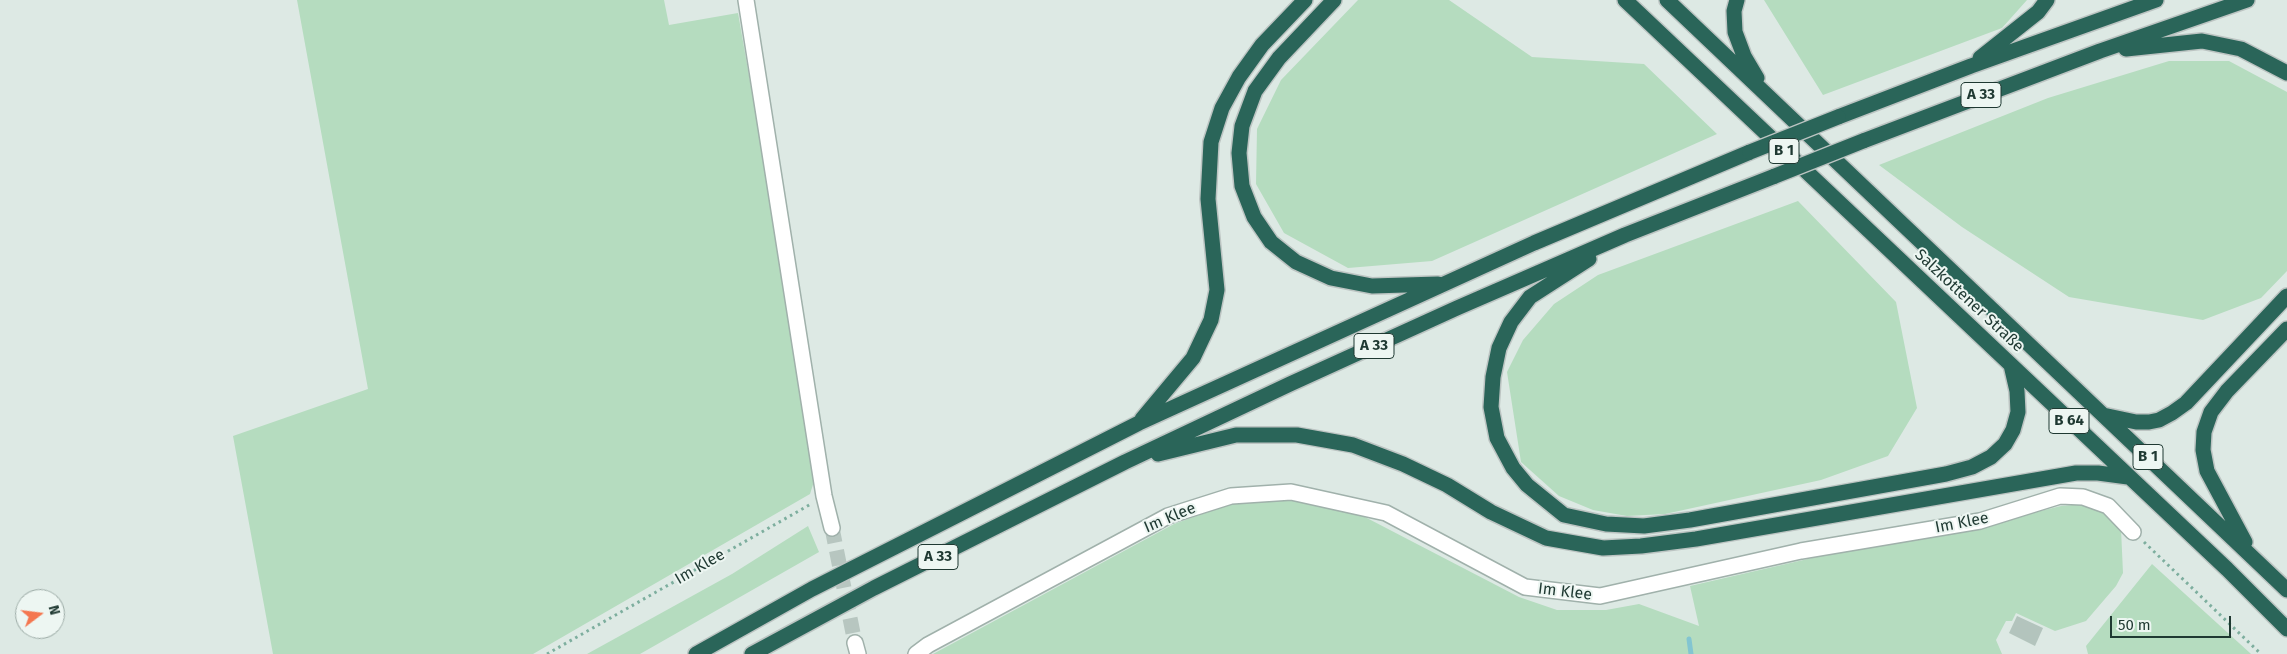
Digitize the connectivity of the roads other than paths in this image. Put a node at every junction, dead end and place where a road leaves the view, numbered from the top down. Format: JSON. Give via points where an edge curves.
{"nodes":[{"id":1,"x":746,"y":0,"type":"edge"},
{"id":2,"x":1305,"y":0,"type":"edge"},
{"id":3,"x":1334,"y":0,"type":"edge"},
{"id":4,"x":1625,"y":0,"type":"edge"},
{"id":5,"x":1667,"y":0,"type":"edge"},
{"id":6,"x":1737,"y":0,"type":"edge"},
{"id":7,"x":2047,"y":0,"type":"edge"},
{"id":8,"x":2156,"y":0,"type":"edge"},
{"id":9,"x":2247,"y":0,"type":"edge"},
{"id":10,"x":2100,"y":51,"type":"junction"},
{"id":11,"x":1971,"y":66,"type":"junction"},
{"id":12,"x":2287,"y":73,"type":"edge"},
{"id":13,"x":1765,"y":92,"type":"junction"},
{"id":14,"x":1624,"y":236,"type":"junction"},
{"id":15,"x":1445,"y":284,"type":"junction"},
{"id":16,"x":2287,"y":296,"type":"edge"},
{"id":17,"x":2287,"y":329,"type":"edge"},
{"id":18,"x":2011,"y":365,"type":"junction"},
{"id":19,"x":2102,"y":414,"type":"junction"},
{"id":20,"x":1139,"y":423,"type":"junction"},
{"id":21,"x":1125,"y":462,"type":"junction"},
{"id":22,"x":2128,"y":477,"type":"junction"},
{"id":23,"x":832,"y":528,"type":"tunnel mouth"},
{"id":24,"x":2133,"y":532,"type":"road end"},
{"id":25,"x":2251,"y":555,"type":"junction"},
{"id":26,"x":2287,"y":590,"type":"edge"},
{"id":27,"x":2287,"y":629,"type":"edge"},
{"id":28,"x":696,"y":654,"type":"edge"},
{"id":29,"x":752,"y":654,"type":"edge"},
{"id":30,"x":916,"y":654,"type":"edge"}],
"edges":[{"from":1,"to":23,"type":"lane","via":[[824,496]]},
{"from":2,"to":20,"type":"highway","via":[[1262,45],[1222,108],[1211,142],[1208,199],[1217,290],[1211,320],[1193,358]]},
{"from":3,"to":15,"type":"highway","via":[[1279,58],[1255,91],[1242,126],[1239,153],[1242,186],[1254,217],[1270,242],[1296,262],[1331,278],[1372,286]]},
{"from":4,"to":18,"type":"highway","name":"Salzkottener Straße","number":"B 1"},
{"from":5,"to":13,"type":"highway","name":"Salzkottener Straße","number":"B 1"},
{"from":6,"to":13,"type":"highway","via":[[1735,32],[1744,56]]},
{"from":7,"to":11,"type":"highway","via":[[2038,12]]},
{"from":8,"to":11,"type":"highway","number":"A 33"},
{"from":9,"to":10,"type":"highway","number":"A 33"},
{"from":10,"to":12,"type":"highway","via":[[2202,41],[2241,49]]},
{"from":10,"to":14,"type":"highway","number":"A 33","bridge":true},
{"from":11,"to":15,"type":"highway","number":"A 33","bridge":true,"via":[[1750,152]]},
{"from":13,"to":19,"type":"highway","name":"Salzkottener Straße","number":"B 1"},
{"from":14,"to":18,"type":"highway","via":[[1530,297],[1511,322],[1499,348],[1491,407],[1497,438],[1513,468],[1527,485],[1564,515],[1606,524],[1644,526],[1972,467],[2006,444],[2013,430],[2018,412]]},
{"from":14,"to":21,"type":"highway","number":"A 33","via":[[1457,308]]},
{"from":15,"to":20,"type":"highway","number":"A 33"},
{"from":16,"to":19,"type":"highway","via":[[2186,403],[2172,413],[2149,422]]},
{"from":17,"to":25,"type":"highway","via":[[2226,391],[2211,412],[2204,432],[2207,471]]},
{"from":18,"to":22,"type":"highway","name":"Salzkottener Straße","number":"B 64"},
{"from":19,"to":25,"type":"highway","name":"Salzkottener Straße","number":"B 1"},
{"from":20,"to":28,"type":"highway","number":"A 33","via":[[812,589]]},
{"from":21,"to":22,"type":"highway","via":[[1236,435],[1296,434],[1353,445],[1403,464],[1546,538],[1603,548],[1696,539],[2076,473]]},
{"from":21,"to":29,"type":"highway","number":"A 33","via":[[874,588]]},
{"from":22,"to":27,"type":"highway","name":"Salzkottener Straße","number":"B 64"},
{"from":24,"to":30,"type":"lane","name":"Im Klee","via":[[2108,506],[2083,497],[2060,496],[1980,522],[1801,550],[1600,596],[1525,587],[1386,513],[1290,492],[1231,496],[1168,516]]},
{"from":25,"to":26,"type":"highway","name":"Salzkottener Straße"}]}
